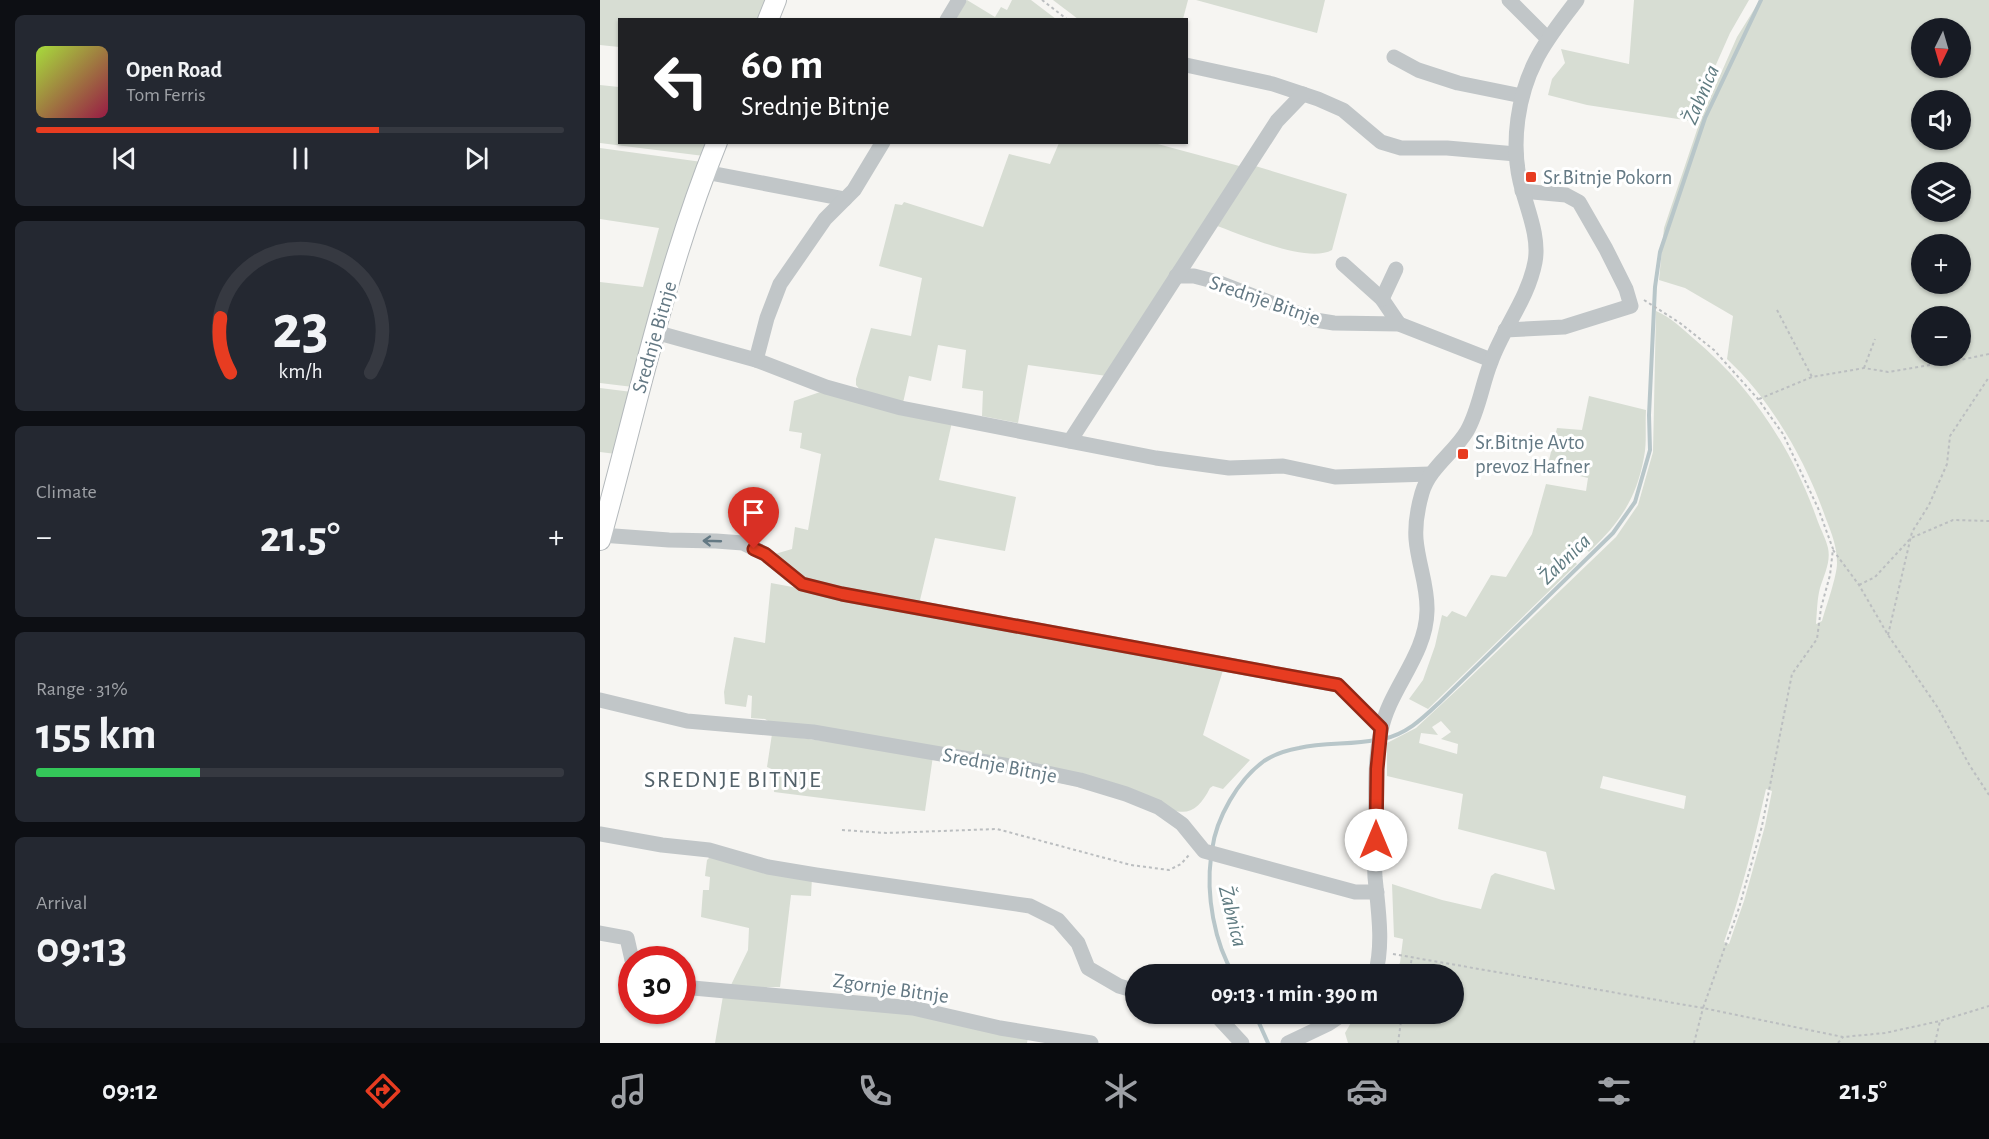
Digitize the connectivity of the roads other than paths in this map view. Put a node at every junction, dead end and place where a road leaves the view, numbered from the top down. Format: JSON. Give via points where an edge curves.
{"nodes":[{"id":1,"x":776,"y":0,"type":"edge"},
{"id":2,"x":959,"y":0,"type":"edge"},
{"id":3,"x":1509,"y":0,"type":"edge"},
{"id":4,"x":1577,"y":0,"type":"edge"},
{"id":5,"x":769,"y":18,"type":"edge"},
{"id":6,"x":948,"y":18,"type":"edge"},
{"id":7,"x":1548,"y":39,"type":"junction"},
{"id":8,"x":1394,"y":57,"type":"dead end"},
{"id":9,"x":1188,"y":65,"type":"edge"},
{"id":10,"x":1303,"y":94,"type":"junction"},
{"id":11,"x":1522,"y":96,"type":"junction"},
{"id":12,"x":716,"y":144,"type":"edge"},
{"id":13,"x":882,"y":144,"type":"edge"},
{"id":14,"x":1516,"y":154,"type":"junction"},
{"id":15,"x":705,"y":172,"type":"junction"},
{"id":16,"x":1522,"y":191,"type":"junction"},
{"id":17,"x":845,"y":199,"type":"junction"},
{"id":18,"x":1343,"y":264,"type":"dead end"},
{"id":19,"x":1396,"y":269,"type":"dead end"},
{"id":20,"x":1176,"y":276,"type":"junction"},
{"id":21,"x":1382,"y":299,"type":"junction"},
{"id":22,"x":1399,"y":324,"type":"junction"},
{"id":23,"x":1505,"y":330,"type":"junction"},
{"id":24,"x":655,"y":332,"type":"junction"},
{"id":25,"x":756,"y":360,"type":"junction"},
{"id":26,"x":1491,"y":360,"type":"junction"},
{"id":27,"x":1070,"y":441,"type":"junction"},
{"id":28,"x":1430,"y":474,"type":"junction"},
{"id":29,"x":601,"y":537,"type":"edge"},
{"id":30,"x":600,"y":700,"type":"edge"},
{"id":31,"x":1381,"y":728,"type":"junction"},
{"id":32,"x":600,"y":834,"type":"edge"},
{"id":33,"x":1377,"y":892,"type":"junction"},
{"id":34,"x":600,"y":933,"type":"edge"},
{"id":35,"x":629,"y":946,"type":"edge"},
{"id":36,"x":1376,"y":964,"type":"edge"},
{"id":37,"x":696,"y":988,"type":"edge"},
{"id":38,"x":1125,"y":988,"type":"edge"},
{"id":39,"x":1224,"y":1024,"type":"edge"},
{"id":40,"x":1326,"y":1024,"type":"edge"},
{"id":41,"x":1296,"y":1042,"type":"edge"},
{"id":42,"x":1091,"y":1043,"type":"edge"},
{"id":43,"x":1242,"y":1043,"type":"edge"}],
"edges":[{"from":1,"to":5,"type":"main road"},
{"from":2,"to":6,"type":"street"},
{"from":3,"to":7,"type":"street"},
{"from":4,"to":7,"type":"street"},
{"from":7,"to":11,"type":"street"},
{"from":8,"to":11,"type":"street","via":[[1418,70],[1458,83]]},
{"from":9,"to":10,"type":"street"},
{"from":10,"to":14,"type":"street","via":[[1343,110],[1381,142],[1401,148]]},
{"from":10,"to":20,"type":"street","name":"Srednje Bitnje","via":[[1277,121]]},
{"from":11,"to":14,"type":"street"},
{"from":12,"to":15,"type":"main road","name":"Srednje Bitnje"},
{"from":13,"to":17,"type":"street"},
{"from":14,"to":16,"type":"street"},
{"from":15,"to":17,"type":"street"},
{"from":15,"to":24,"type":"main road","name":"Srednje Bitnje"},
{"from":16,"to":23,"type":"street","via":[[1535,239],[1536,260],[1527,289]]},
{"from":16,"to":23,"type":"street","via":[[1566,195],[1579,202],[1626,289],[1631,306],[1564,327]]},
{"from":17,"to":25,"type":"street","via":[[825,219],[780,284]]},
{"from":18,"to":21,"type":"street"},
{"from":19,"to":21,"type":"street"},
{"from":20,"to":22,"type":"street","name":"Srednje Bitnje","via":[[1217,282],[1315,320]]},
{"from":20,"to":27,"type":"street","name":"Srednje Bitnje"},
{"from":21,"to":22,"type":"street"},
{"from":22,"to":26,"type":"street","name":"Srednje Bitnje"},
{"from":23,"to":26,"type":"street"},
{"from":24,"to":25,"type":"street"},
{"from":24,"to":29,"type":"main road","name":"Srednje Bitnje"},
{"from":25,"to":27,"type":"street","via":[[826,387],[901,408]]},
{"from":26,"to":28,"type":"street","via":[[1467,431]]},
{"from":27,"to":28,"type":"street","via":[[1229,468],[1283,466],[1335,477]]},
{"from":28,"to":31,"type":"street","via":[[1422,492],[1416,538],[1427,594],[1425,629]]},
{"from":31,"to":29,"type":"street","name":"Srednje Bitnje","one_way":true,"via":[[1338,685],[842,594],[802,584],[765,554],[743,543]]},
{"from":30,"to":33,"type":"street","name":"Srednje Bitnje","via":[[687,722],[813,732],[1080,780],[1158,807],[1182,824],[1207,850],[1355,892]]},
{"from":31,"to":33,"type":"street"},
{"from":32,"to":38,"type":"street","via":[[709,850],[768,867],[1030,906],[1058,920],[1078,943],[1088,968]]},
{"from":33,"to":36,"type":"street"},
{"from":34,"to":35,"type":"street","via":[[627,938]]},
{"from":37,"to":42,"type":"street","name":"Zgornje Bitnje","via":[[914,1008]]},
{"from":39,"to":43,"type":"street"},
{"from":40,"to":41,"type":"street"}]}
